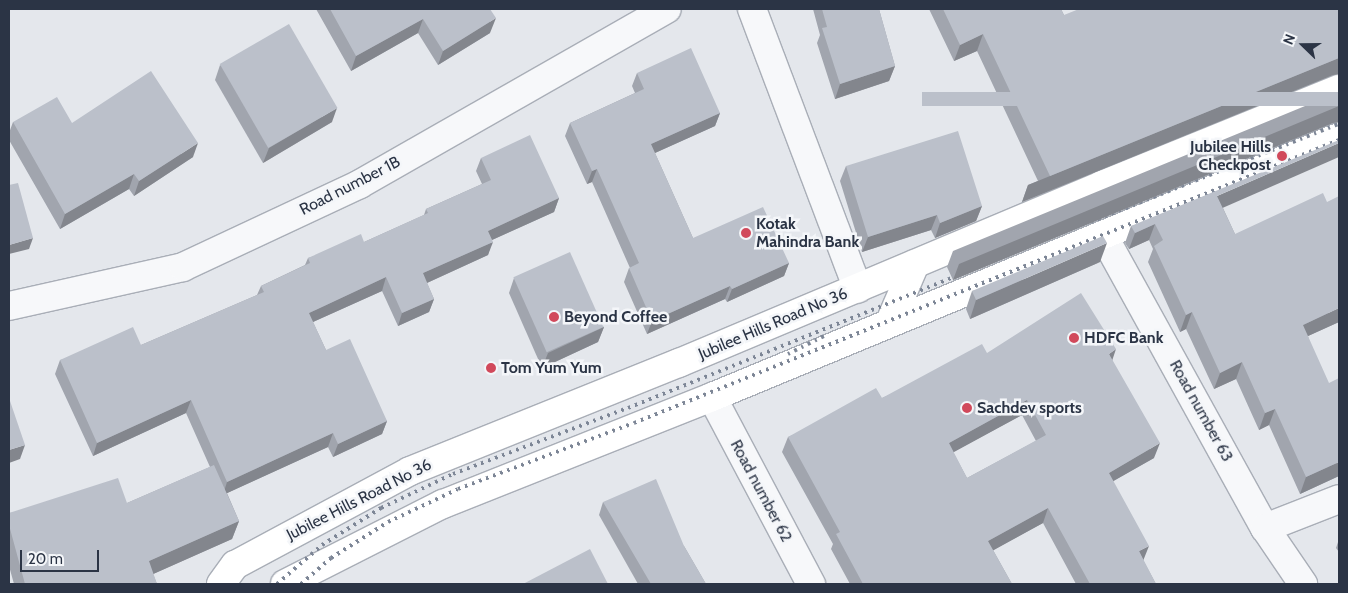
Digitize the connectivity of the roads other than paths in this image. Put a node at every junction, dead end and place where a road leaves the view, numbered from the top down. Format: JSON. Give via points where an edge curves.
{"nodes":[{"id":1,"x":667,"y":9,"type":"edge"},
{"id":2,"x":752,"y":9,"type":"edge"},
{"id":3,"x":1339,"y":89,"type":"edge"},
{"id":4,"x":1339,"y":137,"type":"edge"},
{"id":5,"x":1103,"y":236,"type":"junction"},
{"id":6,"x":915,"y":264,"type":"junction"},
{"id":7,"x":858,"y":289,"type":"junction"},
{"id":8,"x":9,"y":306,"type":"edge"},
{"id":9,"x":890,"y":322,"type":"junction"},
{"id":10,"x":712,"y":397,"type":"junction"},
{"id":11,"x":490,"y":438,"type":"junction"},
{"id":12,"x":506,"y":479,"type":"junction"},
{"id":13,"x":1339,"y":499,"type":"edge"},
{"id":14,"x":1265,"y":528,"type":"junction"},
{"id":15,"x":221,"y":584,"type":"edge"},
{"id":16,"x":285,"y":584,"type":"edge"},
{"id":17,"x":811,"y":584,"type":"edge"},
{"id":18,"x":1303,"y":584,"type":"edge"}],
"edges":[{"from":1,"to":8,"type":"street","name":"Road number 1B","via":[[360,184],[183,267]]},
{"from":2,"to":7,"type":"street"},
{"from":3,"to":6,"type":"main road","name":"Jubilee Hills Road No 36"},
{"from":4,"to":5,"type":"main road"},
{"from":5,"to":9,"type":"main road"},
{"from":5,"to":14,"type":"street","name":"Road number 63"},
{"from":6,"to":7,"type":"main road","name":"Jubilee Hills Road No 36"},
{"from":6,"to":9,"type":"main road"},
{"from":7,"to":11,"type":"main road","name":"Jubilee Hills Road No 36"},
{"from":9,"to":10,"type":"main road"},
{"from":10,"to":12,"type":"main road"},
{"from":10,"to":17,"type":"street","name":"Road number 62"},
{"from":11,"to":12,"type":"main road"},
{"from":11,"to":15,"type":"main road","name":"Jubilee Hills Road No 36","via":[[410,471],[235,565]]},
{"from":12,"to":16,"type":"main road","via":[[443,504]]},
{"from":13,"to":14,"type":"street"},
{"from":14,"to":18,"type":"street","name":"Road number 63"}]}
